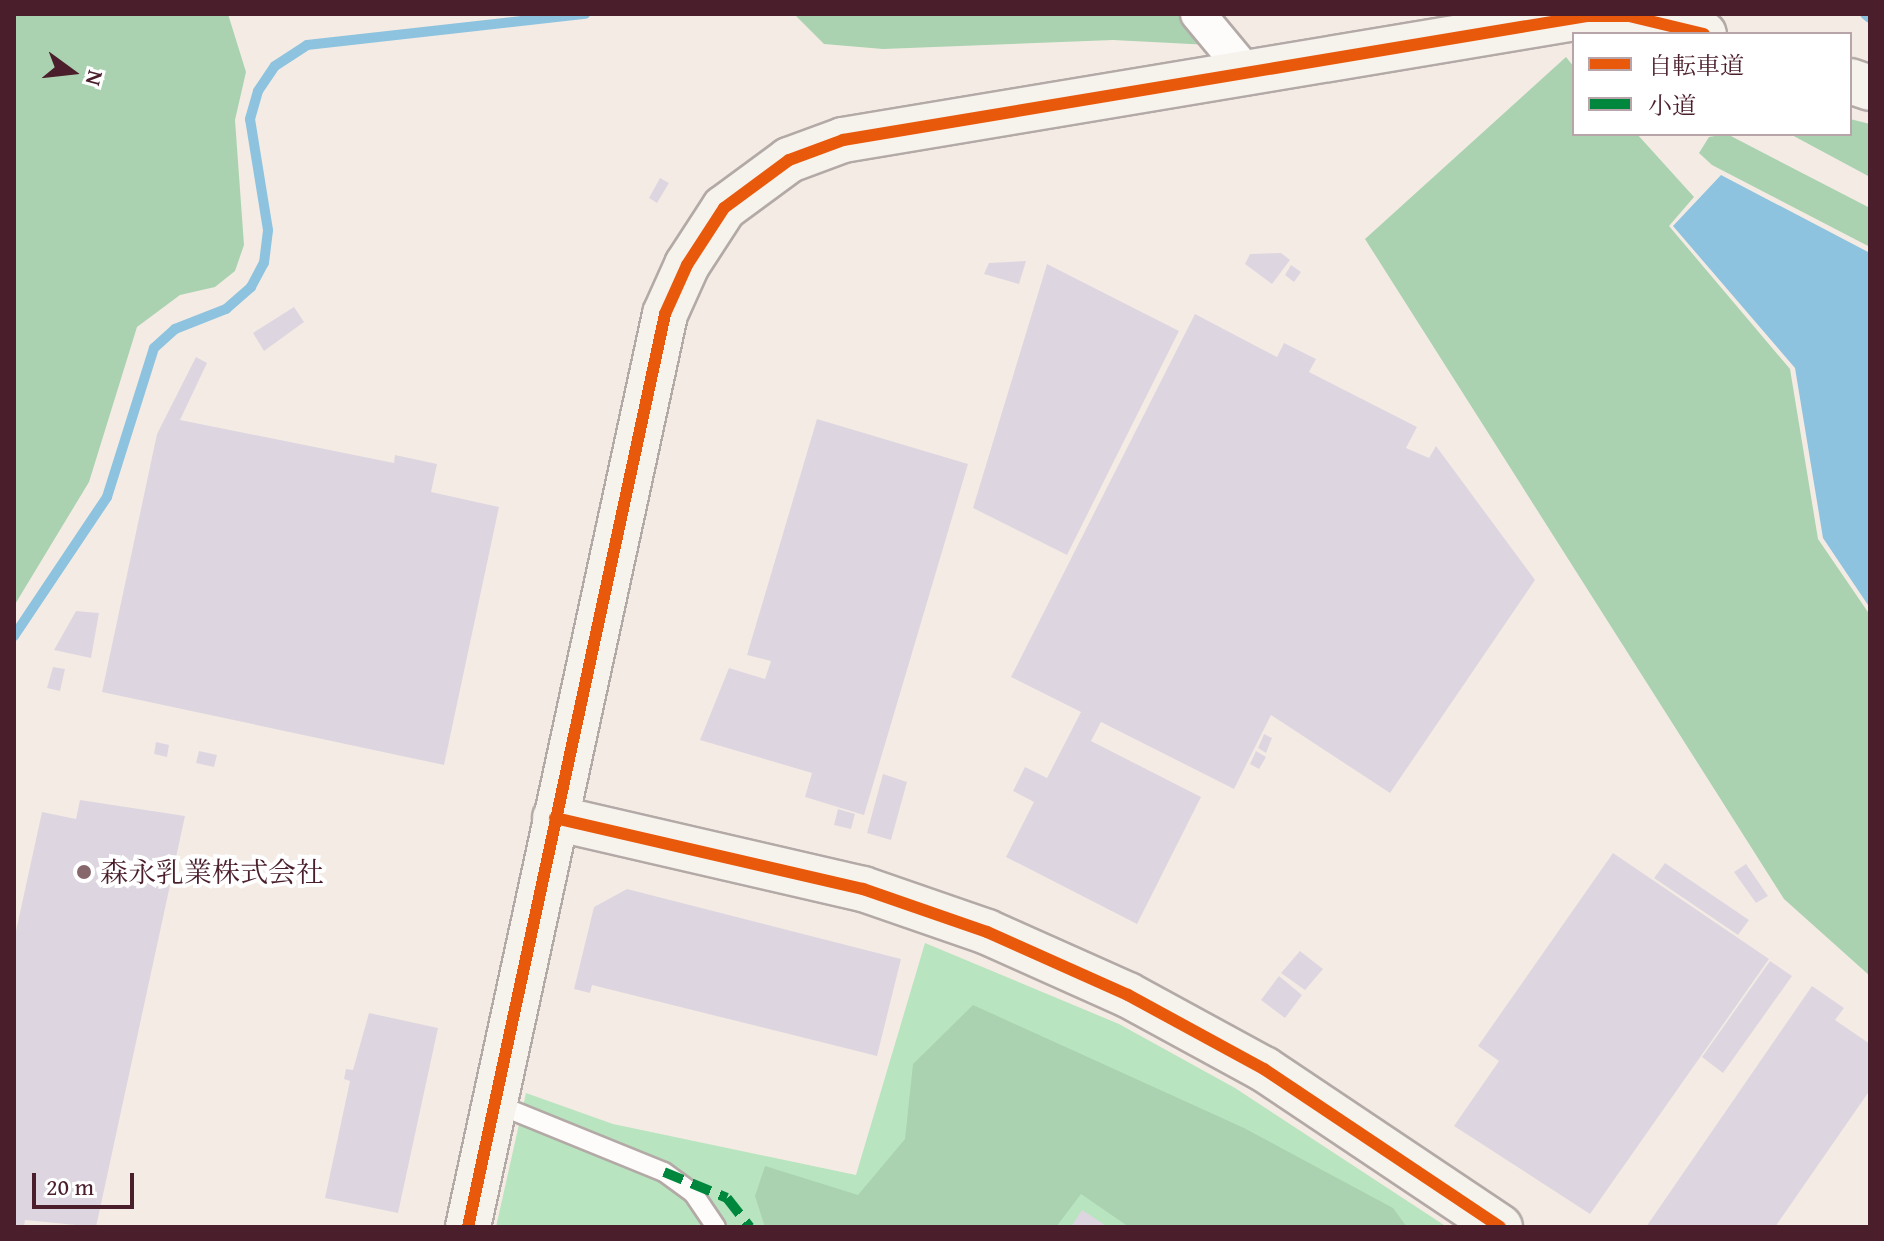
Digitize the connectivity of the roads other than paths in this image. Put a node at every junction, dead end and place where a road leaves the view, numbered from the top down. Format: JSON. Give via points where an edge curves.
{"nodes":[{"id":1,"x":1198,"y":14,"type":"edge"},
{"id":2,"x":1696,"y":32,"type":"edge"},
{"id":3,"x":1247,"y":73,"type":"junction"},
{"id":4,"x":555,"y":818,"type":"junction"},
{"id":5,"x":494,"y":1103,"type":"junction"},
{"id":6,"x":468,"y":1227,"type":"edge"},
{"id":7,"x":716,"y":1227,"type":"edge"},
{"id":8,"x":1500,"y":1227,"type":"edge"}],
"edges":[{"from":1,"to":3,"type":"street"},
{"from":2,"to":3,"type":"street","via":[[1629,16],[1587,16]]},
{"from":3,"to":4,"type":"street","via":[[843,140],[789,160],[724,208],[687,265],[665,314]]},
{"from":4,"to":5,"type":"street"},
{"from":4,"to":8,"type":"street","via":[[863,889],[987,932],[1128,995],[1264,1069]]},
{"from":5,"to":6,"type":"street"},
{"from":5,"to":7,"type":"lane","via":[[664,1172],[693,1193]]}]}
